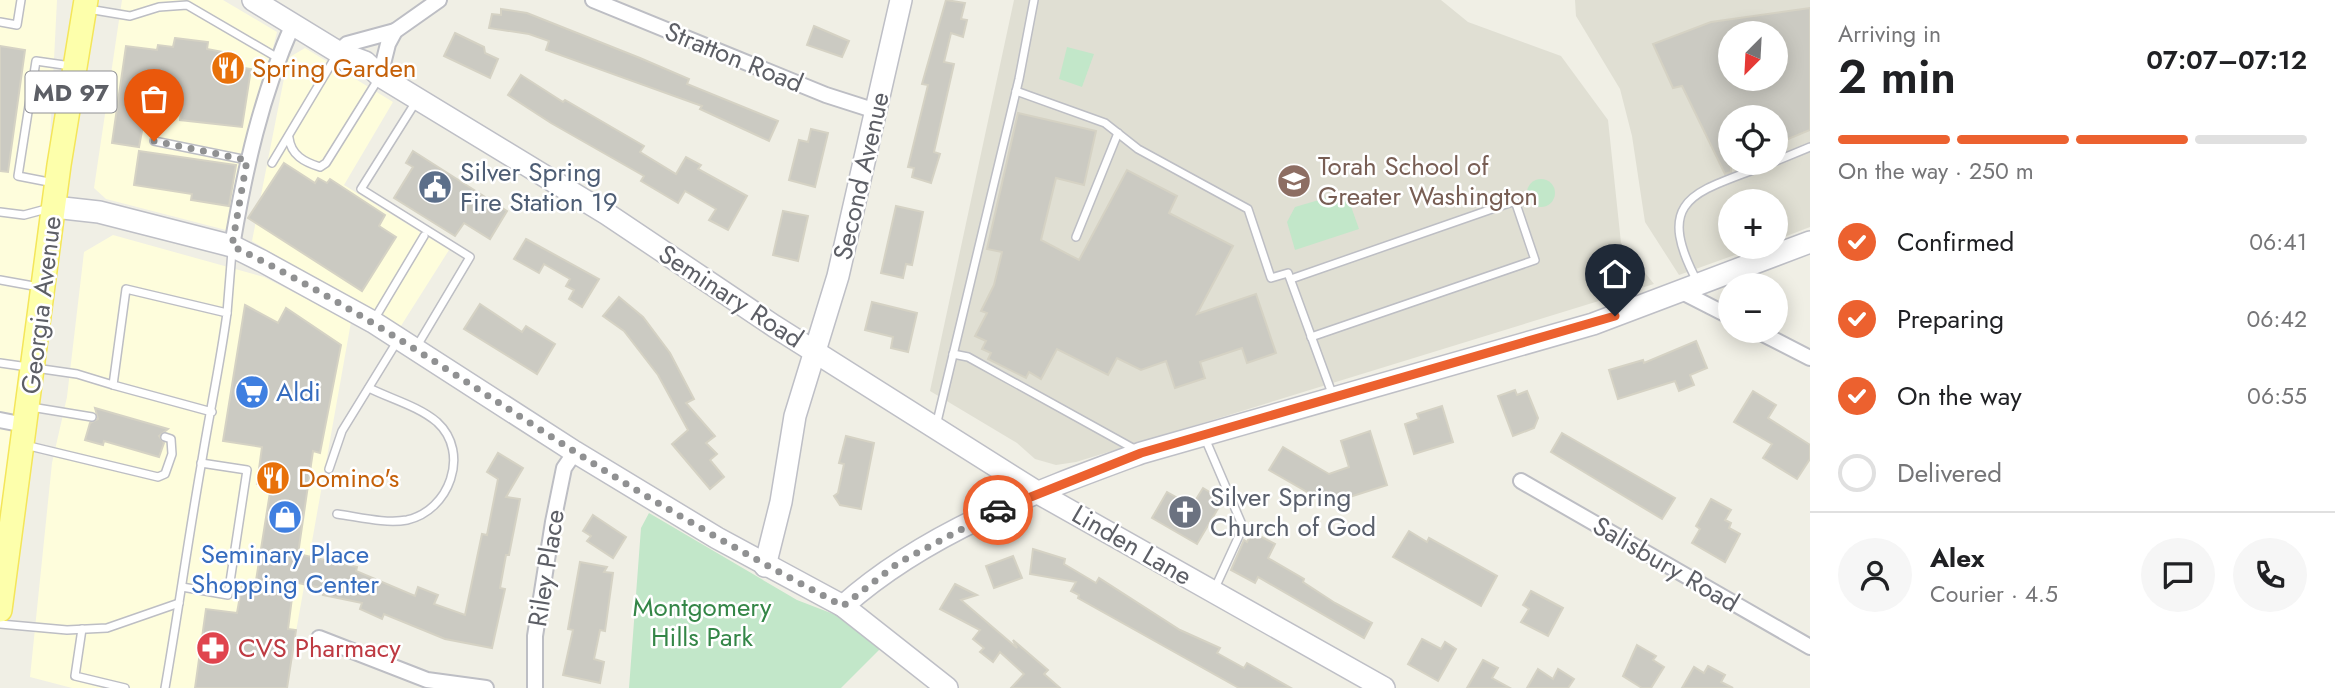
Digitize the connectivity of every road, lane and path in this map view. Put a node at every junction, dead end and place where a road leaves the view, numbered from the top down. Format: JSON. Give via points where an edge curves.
{"nodes":[{"id":1,"x":21,"y":0,"type":"edge"},
{"id":2,"x":253,"y":0,"type":"edge"},
{"id":3,"x":439,"y":0,"type":"edge"},
{"id":4,"x":593,"y":0,"type":"edge"},
{"id":5,"x":901,"y":0,"type":"edge"},
{"id":6,"x":1034,"y":0,"type":"edge"},
{"id":7,"x":188,"y":3,"type":"edge"},
{"id":8,"x":85,"y":4,"type":"edge"},
{"id":9,"x":0,"y":22,"type":"edge"},
{"id":10,"x":293,"y":24,"type":"junction"},
{"id":11,"x":395,"y":31,"type":"junction"},
{"id":12,"x":338,"y":52,"type":"junction"},
{"id":13,"x":278,"y":58,"type":"junction"},
{"id":14,"x":75,"y":67,"type":"junction"},
{"id":15,"x":380,"y":76,"type":"junction"},
{"id":16,"x":1016,"y":91,"type":"junction"},
{"id":17,"x":417,"y":99,"type":"junction"},
{"id":18,"x":876,"y":111,"type":"junction"},
{"id":19,"x":1118,"y":133,"type":"junction"},
{"id":20,"x":289,"y":138,"type":"junction"},
{"id":21,"x":154,"y":141,"type":"dead end"},
{"id":22,"x":1810,"y":147,"type":"edge"},
{"id":23,"x":1788,"y":156,"type":"edge"},
{"id":24,"x":247,"y":160,"type":"junction"},
{"id":25,"x":272,"y":163,"type":"dead end"},
{"id":26,"x":1741,"y":175,"type":"edge"},
{"id":27,"x":57,"y":183,"type":"junction"},
{"id":28,"x":54,"y":207,"type":"junction"},
{"id":29,"x":0,"y":212,"type":"edge"},
{"id":30,"x":424,"y":236,"type":"dead end"},
{"id":31,"x":1076,"y":237,"type":"dead end"},
{"id":32,"x":1810,"y":242,"type":"edge"},
{"id":33,"x":232,"y":246,"type":"junction"},
{"id":34,"x":1291,"y":279,"type":"junction"},
{"id":35,"x":0,"y":280,"type":"edge"},
{"id":36,"x":43,"y":288,"type":"junction"},
{"id":37,"x":1691,"y":289,"type":"junction"},
{"id":38,"x":1718,"y":308,"type":"edge"},
{"id":39,"x":227,"y":313,"type":"junction"},
{"id":40,"x":373,"y":322,"type":"junction"},
{"id":41,"x":1311,"y":337,"type":"junction"},
{"id":42,"x":1781,"y":343,"type":"edge"},
{"id":43,"x":407,"y":344,"type":"junction"},
{"id":44,"x":814,"y":350,"type":"junction"},
{"id":45,"x":953,"y":354,"type":"junction"},
{"id":46,"x":1810,"y":358,"type":"edge"},
{"id":47,"x":0,"y":363,"type":"edge"},
{"id":48,"x":33,"y":369,"type":"junction"},
{"id":49,"x":113,"y":385,"type":"junction"},
{"id":50,"x":369,"y":388,"type":"junction"},
{"id":51,"x":1333,"y":397,"type":"junction"},
{"id":52,"x":212,"y":412,"type":"junction"},
{"id":53,"x":92,"y":417,"type":"dead end"},
{"id":54,"x":0,"y":420,"type":"edge"},
{"id":55,"x":25,"y":425,"type":"junction"},
{"id":56,"x":936,"y":426,"type":"junction"},
{"id":57,"x":1204,"y":435,"type":"junction"},
{"id":58,"x":165,"y":437,"type":"dead end"},
{"id":59,"x":575,"y":452,"type":"junction"},
{"id":60,"x":1141,"y":453,"type":"junction"},
{"id":61,"x":201,"y":463,"type":"junction"},
{"id":62,"x":329,"y":468,"type":"dead end"},
{"id":63,"x":1521,"y":481,"type":"dead end"},
{"id":64,"x":1041,"y":494,"type":"junction"},
{"id":65,"x":337,"y":514,"type":"dead end"},
{"id":66,"x":6,"y":523,"type":"edge"},
{"id":67,"x":765,"y":566,"type":"junction"},
{"id":68,"x":182,"y":587,"type":"junction"},
{"id":69,"x":1213,"y":591,"type":"junction"},
{"id":70,"x":179,"y":603,"type":"junction"},
{"id":71,"x":843,"y":606,"type":"junction"},
{"id":72,"x":0,"y":610,"type":"edge"},
{"id":73,"x":0,"y":624,"type":"edge"},
{"id":74,"x":82,"y":629,"type":"junction"},
{"id":75,"x":319,"y":638,"type":"dead end"},
{"id":76,"x":1810,"y":647,"type":"edge"},
{"id":77,"x":125,"y":688,"type":"edge"},
{"id":78,"x":165,"y":688,"type":"edge"},
{"id":79,"x":486,"y":688,"type":"edge"},
{"id":80,"x":536,"y":688,"type":"edge"},
{"id":81,"x":947,"y":688,"type":"edge"},
{"id":82,"x":1384,"y":688,"type":"edge"}],
"edges":[{"from":1,"to":9,"type":"lane","via":[[17,25]]},
{"from":2,"to":10,"type":"street","name":"Seminary Road"},
{"from":3,"to":11,"type":"street"},
{"from":4,"to":18,"type":"street","name":"Stratton Road"},
{"from":5,"to":18,"type":"street","name":"Second Avenue"},
{"from":6,"to":16,"type":"lane"},
{"from":7,"to":8,"type":"lane","via":[[130,16]]},
{"from":7,"to":13,"type":"lane"},
{"from":8,"to":14,"type":"main road","name":"Georgia Avenue","number":"MD 97"},
{"from":10,"to":12,"type":"street","name":"Seminary Road"},
{"from":10,"to":13,"type":"street"},
{"from":11,"to":12,"type":"street","via":[[347,44]]},
{"from":11,"to":15,"type":"street"},
{"from":12,"to":15,"type":"street","name":"Seminary Road","via":[[359,72]]},
{"from":12,"to":20,"type":"lane"},
{"from":13,"to":24,"type":"street"},
{"from":14,"to":27,"type":"main road","name":"Georgia Avenue","number":"MD 97"},
{"from":14,"to":27,"type":"lane","via":[[36,61],[19,176]]},
{"from":15,"to":17,"type":"street","name":"Seminary Road"},
{"from":15,"to":20,"type":"lane","via":[[326,163],[320,167],[296,155]]},
{"from":16,"to":19,"type":"lane","via":[[1088,114]]},
{"from":16,"to":45,"type":"lane"},
{"from":17,"to":43,"type":"lane","via":[[361,189],[470,257]]},
{"from":17,"to":44,"type":"street","name":"Seminary Road"},
{"from":18,"to":44,"type":"street","name":"Second Avenue","via":[[838,276]]},
{"from":19,"to":31,"type":"lane"},
{"from":19,"to":34,"type":"lane","via":[[1138,149],[1248,209],[1271,278],[1288,273]]},
{"from":20,"to":25,"type":"lane"},
{"from":21,"to":24,"type":"lane"},
{"from":22,"to":23,"type":"lane"},
{"from":24,"to":33,"type":"street"},
{"from":26,"to":37,"type":"lane","via":[[1692,195],[1681,210],[1680,240]]},
{"from":27,"to":28,"type":"main road","name":"Georgia Avenue","number":"MD 97"},
{"from":28,"to":29,"type":"lane","via":[[24,215]]},
{"from":28,"to":33,"type":"street","via":[[99,212]]},
{"from":28,"to":36,"type":"main road","name":"Georgia Avenue","number":"MD 97"},
{"from":30,"to":40,"type":"lane"},
{"from":32,"to":37,"type":"street"},
{"from":33,"to":39,"type":"lane"},
{"from":33,"to":40,"type":"street"},
{"from":34,"to":41,"type":"lane"},
{"from":34,"to":41,"type":"lane","via":[[1515,201],[1535,260]]},
{"from":35,"to":36,"type":"lane"},
{"from":36,"to":48,"type":"main road","name":"Georgia Avenue","number":"MD 97"},
{"from":37,"to":38,"type":"street"},
{"from":37,"to":51,"type":"street","via":[[1528,343]]},
{"from":39,"to":49,"type":"lane","via":[[126,289]]},
{"from":39,"to":52,"type":"lane"},
{"from":40,"to":43,"type":"street"},
{"from":41,"to":51,"type":"lane"},
{"from":42,"to":46,"type":"street"},
{"from":43,"to":50,"type":"lane"},
{"from":43,"to":59,"type":"street"},
{"from":44,"to":56,"type":"street","name":"Linden Lane"},
{"from":44,"to":67,"type":"street","name":"Seminary Road"},
{"from":45,"to":56,"type":"lane"},
{"from":45,"to":60,"type":"lane","via":[[968,357]]},
{"from":47,"to":48,"type":"lane"},
{"from":48,"to":49,"type":"lane","via":[[77,374]]},
{"from":48,"to":55,"type":"main road","name":"Georgia Avenue","number":"MD 97"},
{"from":49,"to":52,"type":"lane"},
{"from":50,"to":62,"type":"lane","via":[[338,438]]},
{"from":50,"to":65,"type":"lane","via":[[437,422],[451,446],[453,474],[442,498],[420,516],[389,520]]},
{"from":51,"to":57,"type":"street"},
{"from":52,"to":61,"type":"lane"},
{"from":53,"to":55,"type":"lane"},
{"from":54,"to":55,"type":"street"},
{"from":55,"to":58,"type":"lane","via":[[38,446],[158,477],[165,474],[172,454],[171,439]]},
{"from":55,"to":66,"type":"main road","name":"Georgia Avenue","number":"MD 97"},
{"from":56,"to":64,"type":"street","name":"Linden Lane"},
{"from":57,"to":60,"type":"street"},
{"from":57,"to":69,"type":"lane","via":[[1243,527]]},
{"from":59,"to":67,"type":"street"},
{"from":59,"to":80,"type":"street","name":"Riley Place","via":[[564,468],[555,510],[535,636]]},
{"from":60,"to":64,"type":"street"},
{"from":61,"to":68,"type":"lane"},
{"from":61,"to":68,"type":"lane","via":[[247,470],[232,570],[228,595]]},
{"from":63,"to":76,"type":"street","name":"Salisbury Road"},
{"from":64,"to":69,"type":"street","name":"Linden Lane"},
{"from":64,"to":71,"type":"street","via":[[1009,504],[898,563]]},
{"from":66,"to":72,"type":"main road","name":"Georgia Avenue","number":"MD 97"},
{"from":67,"to":71,"type":"street"},
{"from":68,"to":70,"type":"lane"},
{"from":69,"to":82,"type":"street","name":"Linden Lane"},
{"from":70,"to":74,"type":"lane","via":[[107,628]]},
{"from":70,"to":78,"type":"lane"},
{"from":71,"to":81,"type":"street"},
{"from":73,"to":74,"type":"lane"},
{"from":74,"to":77,"type":"lane","via":[[75,676]]},
{"from":75,"to":79,"type":"street","via":[[427,680]]}]}
